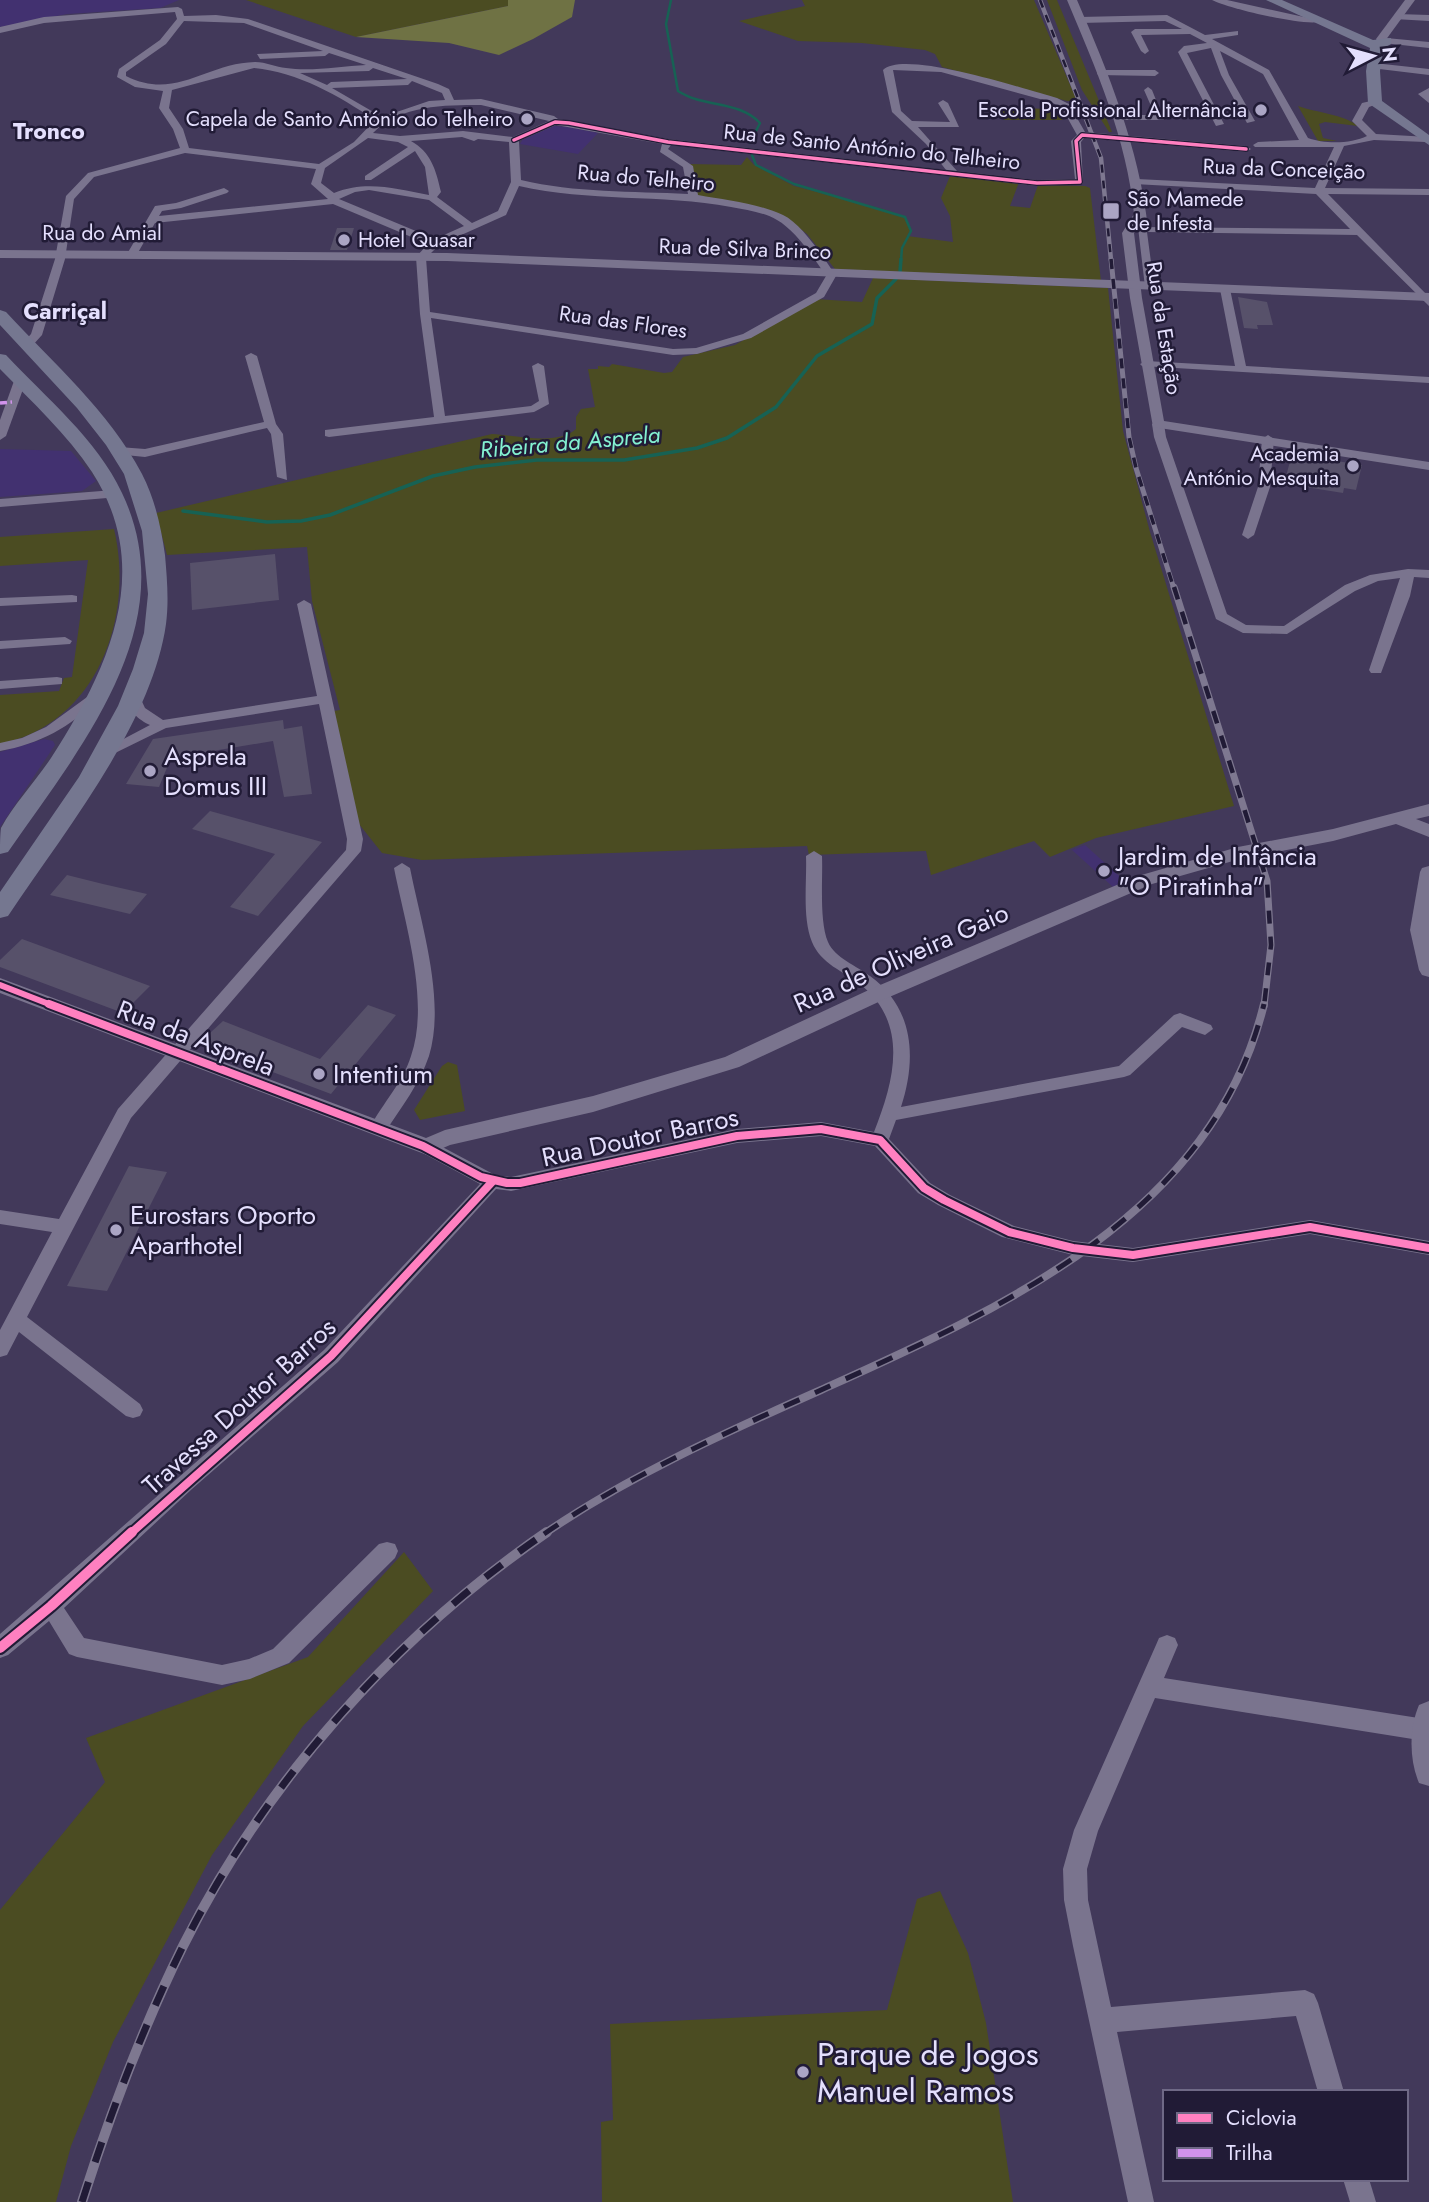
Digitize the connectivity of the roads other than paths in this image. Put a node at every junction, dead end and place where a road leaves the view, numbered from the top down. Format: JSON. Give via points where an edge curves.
{"nodes":[{"id":1,"x":186,"y":0,"type":"edge"},
{"id":2,"x":1072,"y":0,"type":"edge"},
{"id":3,"x":1216,"y":0,"type":"edge"},
{"id":4,"x":1272,"y":0,"type":"edge"},
{"id":5,"x":1410,"y":0,"type":"edge"},
{"id":6,"x":178,"y":9,"type":"junction"},
{"id":7,"x":1399,"y":14,"type":"junction"},
{"id":8,"x":1427,"y":17,"type":"edge"},
{"id":9,"x":181,"y":19,"type":"junction"},
{"id":10,"x":1080,"y":20,"type":"junction"},
{"id":11,"x":1318,"y":21,"type":"junction"},
{"id":12,"x":1225,"y":29,"type":"dead end"},
{"id":13,"x":0,"y":30,"type":"edge"},
{"id":14,"x":1191,"y":32,"type":"junction"},
{"id":15,"x":1202,"y":38,"type":"junction"},
{"id":16,"x":1379,"y":40,"type":"junction"},
{"id":17,"x":1214,"y":45,"type":"junction"},
{"id":18,"x":1429,"y":45,"type":"edge"},
{"id":19,"x":1145,"y":51,"type":"dead end"},
{"id":20,"x":335,"y":52,"type":"junction"},
{"id":21,"x":260,"y":56,"type":"dead end"},
{"id":22,"x":1374,"y":66,"type":"junction"},
{"id":23,"x":378,"y":68,"type":"junction"},
{"id":24,"x":282,"y":71,"type":"junction"},
{"id":25,"x":1429,"y":72,"type":"edge"},
{"id":26,"x":1101,"y":73,"type":"junction"},
{"id":27,"x":1155,"y":73,"type":"dead end"},
{"id":28,"x":416,"y":80,"type":"junction"},
{"id":29,"x":331,"y":85,"type":"dead end"},
{"id":30,"x":168,"y":90,"type":"junction"},
{"id":31,"x":1148,"y":90,"type":"dead end"},
{"id":32,"x":1429,"y":91,"type":"edge"},
{"id":33,"x":1429,"y":100,"type":"edge"},
{"id":34,"x":450,"y":101,"type":"junction"},
{"id":35,"x":943,"y":103,"type":"dead end"},
{"id":36,"x":1376,"y":103,"type":"junction"},
{"id":37,"x":1118,"y":118,"type":"junction"},
{"id":38,"x":381,"y":120,"type":"junction"},
{"id":39,"x":553,"y":120,"type":"junction"},
{"id":40,"x":1250,"y":121,"type":"dead end"},
{"id":41,"x":911,"y":124,"type":"junction"},
{"id":42,"x":1219,"y":124,"type":"dead end"},
{"id":43,"x":463,"y":134,"type":"junction"},
{"id":44,"x":366,"y":135,"type":"junction"},
{"id":45,"x":1082,"y":135,"type":"junction"},
{"id":46,"x":1124,"y":137,"type":"junction"},
{"id":47,"x":1372,"y":137,"type":"junction"},
{"id":48,"x":400,"y":139,"type":"junction"},
{"id":49,"x":514,"y":140,"type":"junction"},
{"id":50,"x":1428,"y":140,"type":"edge"},
{"id":51,"x":668,"y":142,"type":"junction"},
{"id":52,"x":1310,"y":142,"type":"junction"},
{"id":53,"x":223,"y":143,"type":"dead end"},
{"id":54,"x":1340,"y":144,"type":"junction"},
{"id":55,"x":1258,"y":145,"type":"dead end"},
{"id":56,"x":183,"y":147,"type":"junction"},
{"id":57,"x":414,"y":147,"type":"junction"},
{"id":58,"x":1247,"y":149,"type":"dead end"},
{"id":59,"x":514,"y":152,"type":"junction"},
{"id":60,"x":321,"y":167,"type":"junction"},
{"id":61,"x":954,"y":174,"type":"junction"},
{"id":62,"x":368,"y":178,"type":"dead end"},
{"id":63,"x":1137,"y":181,"type":"junction"},
{"id":64,"x":516,"y":182,"type":"junction"},
{"id":65,"x":224,"y":191,"type":"dead end"},
{"id":66,"x":1319,"y":191,"type":"junction"},
{"id":67,"x":1429,"y":192,"type":"edge"},
{"id":68,"x":693,"y":197,"type":"junction"},
{"id":69,"x":432,"y":198,"type":"junction"},
{"id":70,"x":333,"y":199,"type":"junction"},
{"id":71,"x":1141,"y":213,"type":"junction"},
{"id":72,"x":152,"y":220,"type":"junction"},
{"id":73,"x":472,"y":228,"type":"junction"},
{"id":74,"x":1142,"y":229,"type":"junction"},
{"id":75,"x":1358,"y":232,"type":"junction"},
{"id":76,"x":1130,"y":238,"type":"junction"},
{"id":77,"x":435,"y":243,"type":"junction"},
{"id":78,"x":0,"y":254,"type":"edge"},
{"id":79,"x":61,"y":254,"type":"junction"},
{"id":80,"x":132,"y":254,"type":"junction"},
{"id":81,"x":204,"y":255,"type":"joint"},
{"id":82,"x":421,"y":257,"type":"junction"},
{"id":83,"x":836,"y":273,"type":"junction"},
{"id":84,"x":1147,"y":285,"type":"junction"},
{"id":85,"x":1225,"y":289,"type":"junction"},
{"id":86,"x":1426,"y":299,"type":"edge"},
{"id":87,"x":0,"y":314,"type":"edge"},
{"id":88,"x":425,"y":314,"type":"junction"},
{"id":89,"x":28,"y":344,"type":"junction"},
{"id":90,"x":251,"y":356,"type":"dead end"},
{"id":91,"x":0,"y":359,"type":"edge"},
{"id":92,"x":1146,"y":364,"type":"junction"},
{"id":93,"x":538,"y":366,"type":"dead end"},
{"id":94,"x":1241,"y":369,"type":"junction"},
{"id":95,"x":11,"y":375,"type":"edge"},
{"id":96,"x":1429,"y":380,"type":"edge"},
{"id":97,"x":6,"y":403,"type":"edge"},
{"id":98,"x":440,"y":419,"type":"junction"},
{"id":99,"x":270,"y":424,"type":"junction"},
{"id":100,"x":1158,"y":424,"type":"junction"},
{"id":101,"x":329,"y":433,"type":"dead end"},
{"id":102,"x":0,"y":436,"type":"edge"},
{"id":103,"x":1268,"y":439,"type":"junction"},
{"id":104,"x":127,"y":465,"type":"junction"},
{"id":105,"x":1429,"y":466,"type":"edge"},
{"id":106,"x":283,"y":477,"type":"dead end"},
{"id":107,"x":114,"y":494,"type":"junction"},
{"id":108,"x":0,"y":503,"type":"edge"},
{"id":109,"x":153,"y":531,"type":"junction"},
{"id":110,"x":1248,"y":535,"type":"dead end"},
{"id":111,"x":1408,"y":573,"type":"junction"},
{"id":112,"x":1429,"y":574,"type":"edge"},
{"id":113,"x":72,"y":599,"type":"dead end"},
{"id":114,"x":0,"y":602,"type":"edge"},
{"id":115,"x":304,"y":604,"type":"dead end"},
{"id":116,"x":65,"y":641,"type":"dead end"},
{"id":117,"x":0,"y":645,"type":"edge"},
{"id":118,"x":1376,"y":670,"type":"dead end"},
{"id":119,"x":58,"y":681,"type":"dead end"},
{"id":120,"x":109,"y":681,"type":"junction"},
{"id":121,"x":0,"y":685,"type":"edge"},
{"id":122,"x":133,"y":696,"type":"junction"},
{"id":123,"x":324,"y":699,"type":"junction"},
{"id":124,"x":162,"y":724,"type":"junction"},
{"id":125,"x":0,"y":747,"type":"edge"},
{"id":126,"x":104,"y":753,"type":"junction"},
{"id":127,"x":1429,"y":810,"type":"edge"},
{"id":128,"x":1396,"y":818,"type":"junction"},
{"id":129,"x":1429,"y":831,"type":"edge"},
{"id":130,"x":0,"y":847,"type":"edge"},
{"id":131,"x":814,"y":856,"type":"dead end"},
{"id":132,"x":402,"y":868,"type":"dead end"},
{"id":133,"x":1429,"y":872,"type":"edge"},
{"id":134,"x":0,"y":910,"type":"edge"},
{"id":135,"x":1429,"y":970,"type":"edge"},
{"id":136,"x":0,"y":985,"type":"edge"},
{"id":137,"x":880,"y":993,"type":"junction"},
{"id":138,"x":1205,"y":1029,"type":"dead end"},
{"id":139,"x":178,"y":1055,"type":"junction"},
{"id":140,"x":891,"y":1115,"type":"junction"},
{"id":141,"x":379,"y":1127,"type":"junction"},
{"id":142,"x":880,"y":1140,"type":"junction"},
{"id":143,"x":427,"y":1147,"type":"junction"},
{"id":144,"x":492,"y":1182,"type":"junction"},
{"id":145,"x":0,"y":1217,"type":"edge"},
{"id":146,"x":63,"y":1227,"type":"junction"},
{"id":147,"x":1429,"y":1248,"type":"edge"},
{"id":148,"x":16,"y":1319,"type":"junction"},
{"id":149,"x":0,"y":1349,"type":"edge"},
{"id":150,"x":133,"y":1410,"type":"dead end"},
{"id":151,"x":387,"y":1551,"type":"dead end"},
{"id":152,"x":51,"y":1606,"type":"junction"},
{"id":153,"x":1167,"y":1645,"type":"dead end"},
{"id":154,"x":0,"y":1648,"type":"edge"},
{"id":155,"x":1149,"y":1686,"type":"junction"},
{"id":156,"x":1427,"y":1722,"type":"edge"},
{"id":157,"x":1429,"y":1773,"type":"edge"},
{"id":158,"x":1101,"y":2021,"type":"junction"},
{"id":159,"x":1330,"y":2090,"type":"edge"},
{"id":160,"x":1357,"y":2181,"type":"edge"},
{"id":161,"x":1142,"y":2202,"type":"edge"},
{"id":162,"x":1363,"y":2202,"type":"edge"}],
"edges":[{"from":1,"to":6,"type":"street"},
{"from":2,"to":10,"type":"street","name":"Rua da Estação"},
{"from":3,"to":11,"type":"street"},
{"from":4,"to":11,"type":"main road"},
{"from":5,"to":7,"type":"street"},
{"from":6,"to":9,"type":"street"},
{"from":6,"to":13,"type":"street","via":[[37,21]]},
{"from":7,"to":8,"type":"street"},
{"from":7,"to":16,"type":"street"},
{"from":9,"to":20,"type":"street","via":[[237,19]]},
{"from":9,"to":30,"type":"street","via":[[167,39],[122,71],[121,77],[128,82]]},
{"from":10,"to":14,"type":"street","via":[[1167,19]]},
{"from":10,"to":26,"type":"street","name":"Rua da Estação"},
{"from":11,"to":16,"type":"main road"},
{"from":12,"to":15,"type":"street","via":[[1238,35]]},
{"from":14,"to":15,"type":"street"},
{"from":14,"to":19,"type":"street","via":[[1135,32]]},
{"from":15,"to":17,"type":"street"},
{"from":16,"to":18,"type":"street"},
{"from":16,"to":22,"type":"main road"},
{"from":17,"to":40,"type":"street"},
{"from":17,"to":42,"type":"street","via":[[1182,51]]},
{"from":17,"to":52,"type":"street","via":[[1266,72]]},
{"from":20,"to":21,"type":"street"},
{"from":20,"to":23,"type":"street"},
{"from":22,"to":25,"type":"street"},
{"from":22,"to":36,"type":"main road"},
{"from":23,"to":24,"type":"street"},
{"from":23,"to":28,"type":"street"},
{"from":24,"to":30,"type":"street","via":[[250,65]]},
{"from":24,"to":38,"type":"street","via":[[322,85]]},
{"from":26,"to":27,"type":"street"},
{"from":26,"to":37,"type":"street","name":"Rua da Estação"},
{"from":28,"to":29,"type":"street"},
{"from":28,"to":34,"type":"street","via":[[446,91]]},
{"from":30,"to":56,"type":"street","via":[[164,108]]},
{"from":31,"to":37,"type":"street","via":[[1161,118]]},
{"from":32,"to":33,"type":"street","via":[[1422,94]]},
{"from":34,"to":38,"type":"street","name":"Rua de Santo António do Telheiro"},
{"from":34,"to":39,"type":"street","name":"Rua de Santo António do Telheiro","via":[[481,102]]},
{"from":35,"to":41,"type":"street","via":[[956,125]]},
{"from":36,"to":47,"type":"street","via":[[1365,105],[1357,121]]},
{"from":36,"to":50,"type":"main road"},
{"from":37,"to":46,"type":"street","name":"Rua da Estação"},
{"from":38,"to":44,"type":"street"},
{"from":39,"to":49,"type":"street"},
{"from":39,"to":51,"type":"street","name":"Rua de Santo António do Telheiro"},
{"from":41,"to":45,"type":"street","via":[[897,112],[887,70],[891,68],[941,69],[1054,100],[1066,106]]},
{"from":41,"to":61,"type":"street"},
{"from":43,"to":48,"type":"street"},
{"from":43,"to":49,"type":"street"},
{"from":43,"to":59,"type":"street"},
{"from":44,"to":48,"type":"street"},
{"from":44,"to":60,"type":"street"},
{"from":45,"to":46,"type":"street"},
{"from":45,"to":61,"type":"street","name":"Rua de Santo António do Telheiro","via":[[1076,141],[1080,182],[1037,183]]},
{"from":46,"to":58,"type":"street"},
{"from":46,"to":63,"type":"street","name":"Rua da Estação"},
{"from":47,"to":50,"type":"street"},
{"from":47,"to":54,"type":"street"},
{"from":48,"to":57,"type":"street"},
{"from":49,"to":59,"type":"street"},
{"from":51,"to":61,"type":"street","name":"Rua de Santo António do Telheiro"},
{"from":51,"to":68,"type":"street","via":[[663,150],[688,166]]},
{"from":52,"to":54,"type":"street"},
{"from":52,"to":55,"type":"street"},
{"from":53,"to":56,"type":"street"},
{"from":54,"to":66,"type":"street"},
{"from":56,"to":60,"type":"street"},
{"from":56,"to":79,"type":"street","via":[[169,155],[91,174],[69,198]]},
{"from":57,"to":62,"type":"street"},
{"from":57,"to":69,"type":"street","via":[[435,181]]},
{"from":59,"to":64,"type":"street"},
{"from":60,"to":70,"type":"street","via":[[316,184]]},
{"from":63,"to":66,"type":"street","name":"Rua da Conceição"},
{"from":63,"to":71,"type":"street","name":"Rua da Estação"},
{"from":64,"to":68,"type":"street","name":"Rua do Telheiro","via":[[542,188]]},
{"from":64,"to":73,"type":"street","via":[[502,213]]},
{"from":65,"to":72,"type":"street","via":[[159,208]]},
{"from":66,"to":67,"type":"street","name":"Rua da Conceição"},
{"from":66,"to":75,"type":"street"},
{"from":68,"to":83,"type":"street","name":"Rua do Telheiro","via":[[782,218]]},
{"from":69,"to":70,"type":"street","via":[[369,187]]},
{"from":69,"to":73,"type":"street"},
{"from":70,"to":72,"type":"street"},
{"from":70,"to":77,"type":"street"},
{"from":71,"to":74,"type":"street","name":"Rua da Estação"},
{"from":71,"to":76,"type":"street","name":"Rua da Estação","via":[[1128,233]]},
{"from":72,"to":80,"type":"street"},
{"from":73,"to":77,"type":"street"},
{"from":74,"to":75,"type":"street"},
{"from":74,"to":76,"type":"street","name":"Rua da Estação"},
{"from":74,"to":84,"type":"street","name":"Rua da Estação"},
{"from":75,"to":86,"type":"street"},
{"from":76,"to":92,"type":"street","name":"Rua da Estação"},
{"from":77,"to":82,"type":"street"},
{"from":78,"to":79,"type":"main road","name":"Rua do Amial"},
{"from":79,"to":80,"type":"main road","name":"Rua do Amial"},
{"from":79,"to":89,"type":"street","via":[[36,335]]},
{"from":80,"to":81,"type":"main road","name":"Rua do Amial"},
{"from":81,"to":82,"type":"main road","name":"Rua de Silva Brinco"},
{"from":82,"to":83,"type":"main road","name":"Rua de Silva Brinco"},
{"from":82,"to":88,"type":"street"},
{"from":83,"to":84,"type":"main road","name":"Rua de Silva Brinco"},
{"from":83,"to":88,"type":"street","name":"Rua das Flores","via":[[820,295],[802,306],[747,335],[697,351],[673,352]]},
{"from":84,"to":85,"type":"main road","name":"Rua de Silva Brinco"},
{"from":85,"to":86,"type":"main road","name":"Rua de Silva Brinco"},
{"from":85,"to":94,"type":"street"},
{"from":87,"to":89,"type":"main road"},
{"from":88,"to":98,"type":"street"},
{"from":89,"to":104,"type":"main road","via":[[82,400]]},
{"from":90,"to":99,"type":"street"},
{"from":91,"to":95,"type":"main road"},
{"from":92,"to":94,"type":"street"},
{"from":92,"to":100,"type":"street","name":"Rua da Estação"},
{"from":93,"to":98,"type":"street","via":[[545,402],[541,406]]},
{"from":94,"to":96,"type":"street"},
{"from":95,"to":97,"type":"street"},
{"from":95,"to":107,"type":"main road","via":[[85,452]]},
{"from":97,"to":102,"type":"street"},
{"from":98,"to":101,"type":"street"},
{"from":99,"to":104,"type":"street","via":[[145,453]]},
{"from":99,"to":106,"type":"street","via":[[277,434]]},
{"from":100,"to":103,"type":"street"},
{"from":100,"to":111,"type":"street","via":[[1221,616],[1243,629],[1287,630],[1350,588]]},
{"from":103,"to":105,"type":"street"},
{"from":103,"to":110,"type":"street","via":[[1264,486]]},
{"from":104,"to":107,"type":"main road","via":[[125,488]]},
{"from":104,"to":109,"type":"main road"},
{"from":107,"to":108,"type":"street"},
{"from":107,"to":109,"type":"main road","via":[[132,498],[143,528]]},
{"from":107,"to":120,"type":"main road","via":[[133,556],[134,590]]},
{"from":109,"to":122,"type":"main road","via":[[158,595],[154,632]]},
{"from":111,"to":112,"type":"street"},
{"from":111,"to":118,"type":"street"},
{"from":113,"to":114,"type":"street"},
{"from":115,"to":123,"type":"street"},
{"from":116,"to":117,"type":"street"},
{"from":119,"to":121,"type":"street"},
{"from":120,"to":125,"type":"street","via":[[54,730]]},
{"from":120,"to":130,"type":"main road"},
{"from":122,"to":124,"type":"street","via":[[143,716]]},
{"from":122,"to":126,"type":"main road"},
{"from":123,"to":124,"type":"street"},
{"from":123,"to":139,"type":"street","via":[[354,851]]},
{"from":124,"to":126,"type":"street"},
{"from":126,"to":134,"type":"main road"},
{"from":127,"to":128,"type":"street","name":"Rua de Oliveira Gaio"},
{"from":128,"to":129,"type":"street"},
{"from":128,"to":137,"type":"street","name":"Rua de Oliveira Gaio","via":[[1237,853],[1146,880]]},
{"from":131,"to":137,"type":"street","via":[[819,942]]},
{"from":132,"to":141,"type":"street","via":[[422,979],[425,1031],[407,1084]]},
{"from":133,"to":135,"type":"street","via":[[1420,930]]},
{"from":136,"to":139,"type":"street","name":"Rua da Asprela"},
{"from":137,"to":140,"type":"street","via":[[890,1002],[903,1049],[904,1067]]},
{"from":137,"to":143,"type":"street","name":"Rua de Oliveira Gaio","via":[[732,1062],[593,1104],[445,1138]]},
{"from":138,"to":140,"type":"street","via":[[1180,1019],[1124,1071]]},
{"from":139,"to":141,"type":"street","name":"Rua da Asprela"},
{"from":139,"to":146,"type":"street","via":[[124,1114]]},
{"from":140,"to":142,"type":"street"},
{"from":141,"to":143,"type":"street","name":"Rua Doutor Barros"},
{"from":142,"to":144,"type":"street","name":"Rua Doutor Barros","via":[[821,1129],[747,1135],[520,1183]]},
{"from":142,"to":147,"type":"street","via":[[924,1188],[944,1200],[1009,1232],[1073,1248],[1133,1255],[1310,1227]]},
{"from":143,"to":144,"type":"street","name":"Rua Doutor Barros"},
{"from":144,"to":152,"type":"street","name":"Travessa Doutor Barros","via":[[331,1356]]},
{"from":145,"to":146,"type":"street"},
{"from":146,"to":148,"type":"street"},
{"from":148,"to":149,"type":"street"},
{"from":148,"to":150,"type":"street"},
{"from":151,"to":152,"type":"street","via":[[281,1656],[222,1675],[77,1647]]},
{"from":152,"to":154,"type":"street","name":"Travessa Doutor Barros"},
{"from":153,"to":155,"type":"street"},
{"from":155,"to":156,"type":"street"},
{"from":155,"to":158,"type":"street","via":[[1086,1830],[1075,1869],[1076,1899]]},
{"from":156,"to":157,"type":"street"},
{"from":158,"to":159,"type":"street","via":[[1305,2003]]},
{"from":158,"to":161,"type":"street"},
{"from":160,"to":162,"type":"street"}]}
